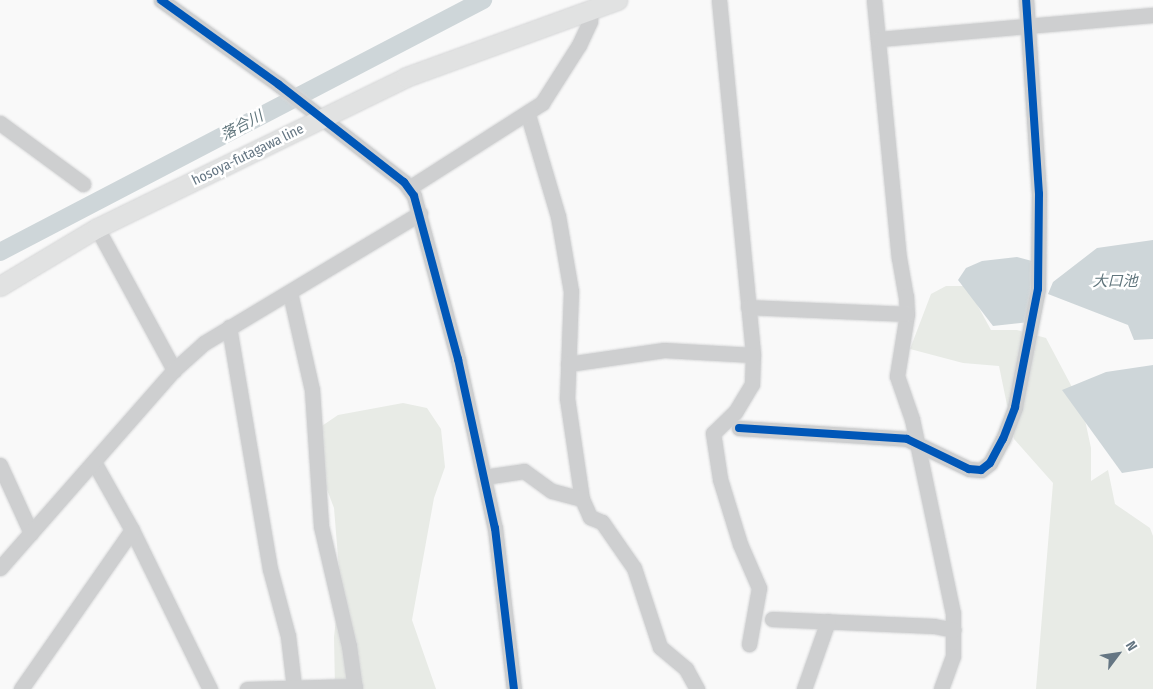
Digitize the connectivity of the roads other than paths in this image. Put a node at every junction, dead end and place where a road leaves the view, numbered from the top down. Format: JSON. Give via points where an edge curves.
{"nodes":[{"id":1,"x":161,"y":0,"type":"edge"},
{"id":2,"x":617,"y":0,"type":"edge"},
{"id":3,"x":719,"y":0,"type":"edge"},
{"id":4,"x":874,"y":0,"type":"edge"},
{"id":5,"x":1026,"y":0,"type":"edge"},
{"id":6,"x":591,"y":9,"type":"junction"},
{"id":7,"x":1153,"y":15,"type":"edge"},
{"id":8,"x":1029,"y":26,"type":"junction"},
{"id":9,"x":878,"y":39,"type":"junction"},
{"id":10,"x":528,"y":115,"type":"junction"},
{"id":11,"x":316,"y":116,"type":"junction"},
{"id":12,"x":0,"y":123,"type":"edge"},
{"id":13,"x":83,"y":184,"type":"dead end"},
{"id":14,"x":408,"y":188,"type":"junction"},
{"id":15,"x":420,"y":212,"type":"junction"},
{"id":16,"x":97,"y":228,"type":"junction"},
{"id":17,"x":0,"y":286,"type":"edge"},
{"id":18,"x":290,"y":293,"type":"junction"},
{"id":19,"x":748,"y":307,"type":"junction"},
{"id":20,"x":906,"y":314,"type":"junction"},
{"id":21,"x":229,"y":327,"type":"junction"},
{"id":22,"x":753,"y":354,"type":"junction"},
{"id":23,"x":568,"y":364,"type":"junction"},
{"id":24,"x":174,"y":370,"type":"junction"},
{"id":25,"x":739,"y":428,"type":"dead end"},
{"id":26,"x":916,"y":441,"type":"junction"},
{"id":27,"x":95,"y":464,"type":"junction"},
{"id":28,"x":0,"y":465,"type":"edge"},
{"id":29,"x":484,"y":478,"type":"junction"},
{"id":30,"x":582,"y":499,"type":"junction"},
{"id":31,"x":132,"y":530,"type":"junction"},
{"id":32,"x":31,"y":533,"type":"junction"},
{"id":33,"x":0,"y":568,"type":"edge"},
{"id":34,"x":772,"y":619,"type":"dead end"},
{"id":35,"x":828,"y":621,"type":"junction"},
{"id":36,"x":954,"y":630,"type":"junction"},
{"id":37,"x":749,"y":644,"type":"dead end"},
{"id":38,"x":355,"y":687,"type":"edge"},
{"id":39,"x":294,"y":688,"type":"junction"},
{"id":40,"x":21,"y":689,"type":"edge"},
{"id":41,"x":210,"y":689,"type":"edge"},
{"id":42,"x":247,"y":689,"type":"edge"},
{"id":43,"x":514,"y":689,"type":"edge"},
{"id":44,"x":697,"y":689,"type":"edge"},
{"id":45,"x":804,"y":689,"type":"edge"},
{"id":46,"x":941,"y":689,"type":"edge"}],
"edges":[{"from":1,"to":11,"type":"street","via":[[278,84]]},
{"from":2,"to":6,"type":"main road","name":"hosoya-futagawa line"},
{"from":3,"to":19,"type":"street"},
{"from":4,"to":9,"type":"street"},
{"from":5,"to":8,"type":"street"},
{"from":6,"to":10,"type":"street","via":[[590,21],[566,70],[542,103]]},
{"from":6,"to":11,"type":"main road","name":"hosoya-futagawa line","via":[[406,77]]},
{"from":7,"to":8,"type":"street"},
{"from":8,"to":9,"type":"street"},
{"from":8,"to":26,"type":"street","via":[[1038,194],[1038,289],[1015,407],[1003,439],[990,463],[981,470],[969,469]]},
{"from":9,"to":20,"type":"street"},
{"from":10,"to":14,"type":"street"},
{"from":10,"to":23,"type":"street","via":[[558,216],[571,291]]},
{"from":11,"to":14,"type":"street"},
{"from":11,"to":16,"type":"main road","name":"hosoya-futagawa line"},
{"from":12,"to":13,"type":"street"},
{"from":14,"to":15,"type":"street"},
{"from":15,"to":18,"type":"street"},
{"from":15,"to":29,"type":"street","via":[[458,359]]},
{"from":16,"to":17,"type":"main road","name":"hosoya-futagawa line"},
{"from":16,"to":24,"type":"street"},
{"from":18,"to":21,"type":"street"},
{"from":18,"to":38,"type":"street","via":[[312,390],[321,526],[349,646]]},
{"from":19,"to":20,"type":"street"},
{"from":19,"to":22,"type":"street"},
{"from":20,"to":26,"type":"street","via":[[898,376]]},
{"from":21,"to":24,"type":"street"},
{"from":21,"to":39,"type":"street","via":[[270,569],[288,636]]},
{"from":22,"to":23,"type":"street","via":[[664,350]]},
{"from":22,"to":37,"type":"street","via":[[752,384],[735,412],[713,433],[720,479],[740,544],[759,588]]},
{"from":23,"to":30,"type":"street","via":[[567,398]]},
{"from":24,"to":27,"type":"street"},
{"from":25,"to":26,"type":"street"},
{"from":26,"to":36,"type":"street","via":[[941,551]]},
{"from":27,"to":31,"type":"street"},
{"from":27,"to":32,"type":"street"},
{"from":28,"to":32,"type":"street"},
{"from":29,"to":30,"type":"street","via":[[524,471],[552,492]]},
{"from":29,"to":43,"type":"street","via":[[494,528]]},
{"from":30,"to":44,"type":"street","via":[[590,517],[602,522],[634,568],[660,647],[686,669]]},
{"from":31,"to":40,"type":"street"},
{"from":31,"to":41,"type":"street"},
{"from":32,"to":33,"type":"street"},
{"from":34,"to":35,"type":"street"},
{"from":35,"to":36,"type":"street","via":[[934,626]]},
{"from":35,"to":45,"type":"street"},
{"from":36,"to":46,"type":"street","via":[[953,656]]},
{"from":38,"to":39,"type":"street"},
{"from":39,"to":42,"type":"street"}]}
